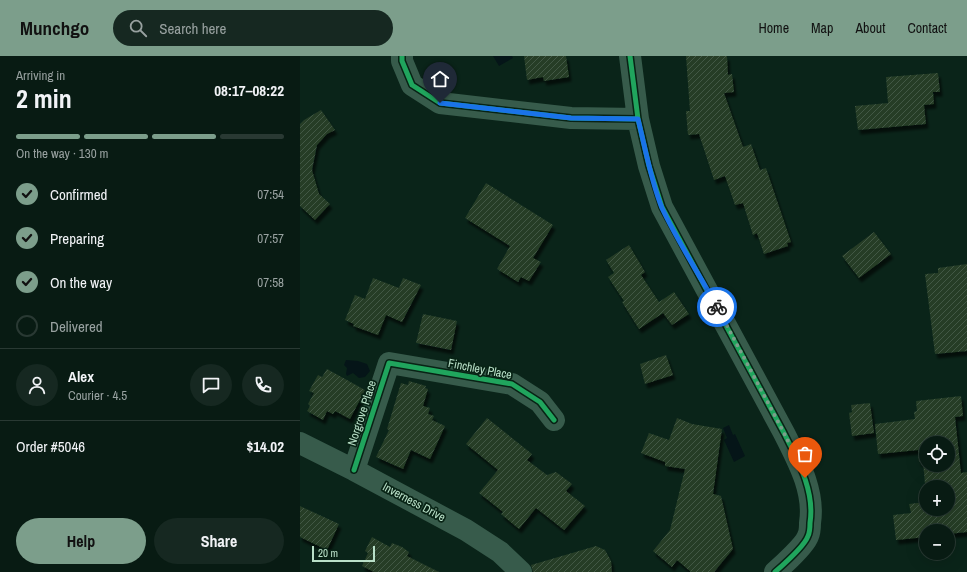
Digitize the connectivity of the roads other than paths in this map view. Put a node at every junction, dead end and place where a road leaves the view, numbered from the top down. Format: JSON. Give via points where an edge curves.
{"nodes":[{"id":1,"x":402,"y":56,"type":"edge"},
{"id":2,"x":630,"y":56,"type":"edge"},
{"id":3,"x":638,"y":119,"type":"junction"},
{"id":4,"x":389,"y":363,"type":"joint"},
{"id":5,"x":554,"y":420,"type":"dead end"},
{"id":6,"x":300,"y":443,"type":"edge"},
{"id":7,"x":354,"y":470,"type":"junction"},
{"id":8,"x":521,"y":572,"type":"edge"},
{"id":9,"x":775,"y":572,"type":"edge"}],
"edges":[{"from":1,"to":3,"type":"street","via":[[412,85],[440,103],[571,118]]},
{"from":2,"to":3,"type":"street"},
{"from":3,"to":9,"type":"street","via":[[662,207],[784,433],[802,469],[808,488],[812,516],[808,536]]},
{"from":4,"to":5,"type":"street","name":"Finchley Place","via":[[512,384],[540,402]]},
{"from":4,"to":7,"type":"street","name":"Norgrove Place"},
{"from":6,"to":7,"type":"street","name":"Inverness Drive"},
{"from":7,"to":8,"type":"street","name":"Inverness Drive","via":[[466,530],[500,552]]}]}
